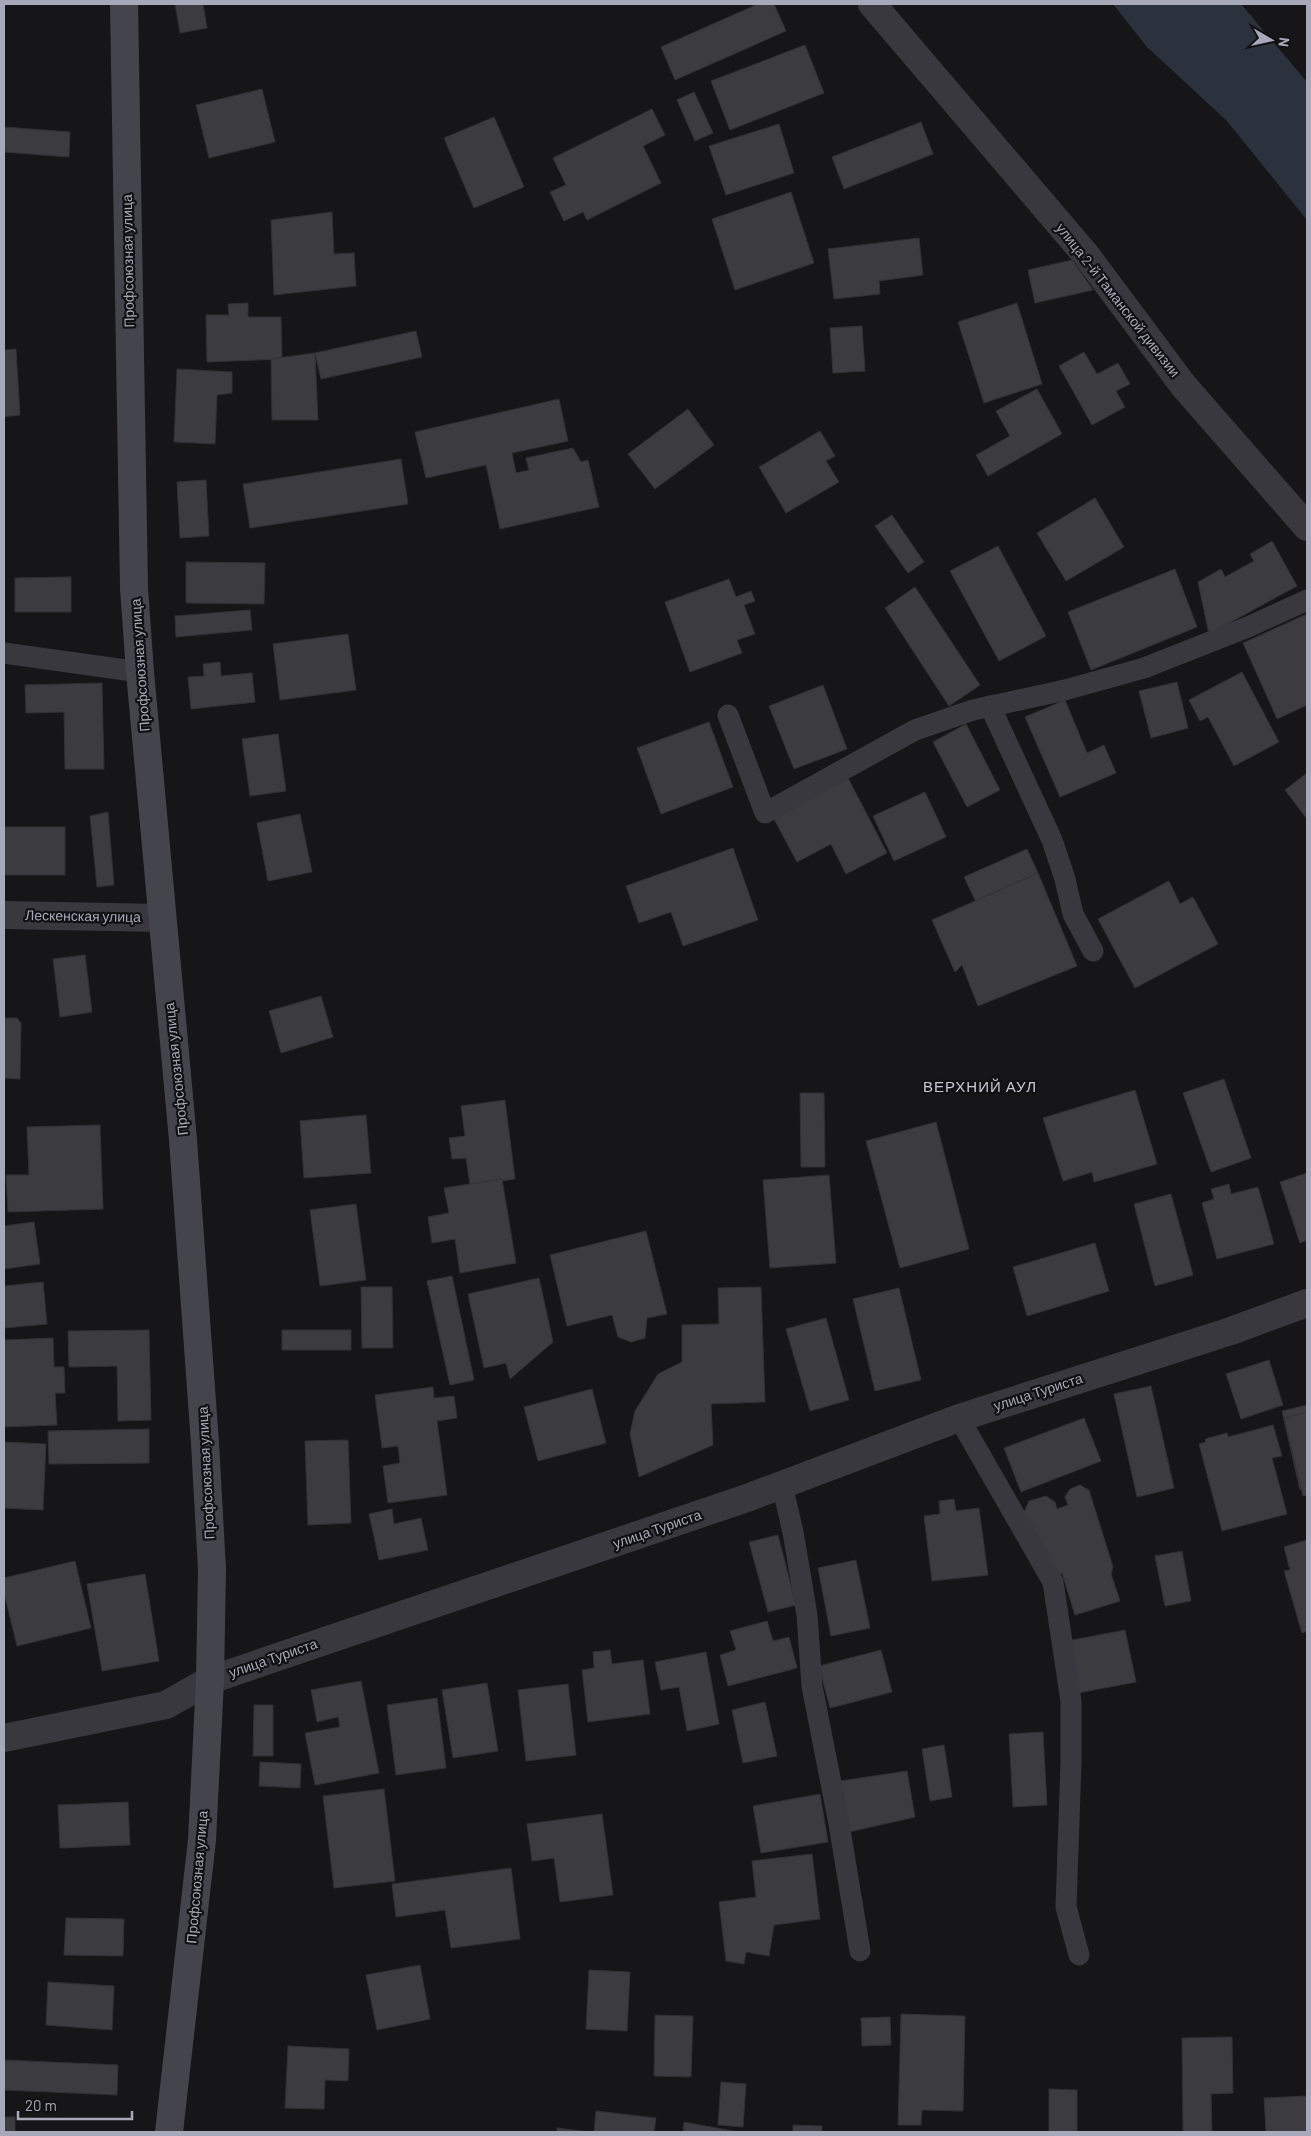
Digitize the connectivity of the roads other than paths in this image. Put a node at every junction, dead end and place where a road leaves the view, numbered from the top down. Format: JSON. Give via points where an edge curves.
{"nodes":[{"id":1,"x":124,"y":4,"type":"edge"},
{"id":2,"x":872,"y":4,"type":"edge"},
{"id":3,"x":1307,"y":527,"type":"edge"},
{"id":4,"x":1307,"y":600,"type":"edge"},
{"id":5,"x":4,"y":653,"type":"edge"},
{"id":6,"x":140,"y":672,"type":"junction"},
{"id":7,"x":990,"y":706,"type":"junction"},
{"id":8,"x":728,"y":715,"type":"dead end"},
{"id":9,"x":4,"y":915,"type":"edge"},
{"id":10,"x":162,"y":918,"type":"junction"},
{"id":11,"x":1093,"y":951,"type":"dead end"},
{"id":12,"x":1307,"y":1303,"type":"edge"},
{"id":13,"x":959,"y":1418,"type":"junction"},
{"id":14,"x":782,"y":1485,"type":"junction"},
{"id":15,"x":210,"y":1680,"type":"junction"},
{"id":16,"x":4,"y":1738,"type":"edge"},
{"id":17,"x":860,"y":1951,"type":"dead end"},
{"id":18,"x":1079,"y":1955,"type":"dead end"},
{"id":19,"x":169,"y":2132,"type":"edge"}],
"edges":[{"from":1,"to":6,"type":"street","name":"Профсоюзная улица","via":[[134,588]]},
{"from":2,"to":3,"type":"street","name":"улица 2-й Таманской дивизии","via":[[1086,255],[1183,385]]},
{"from":4,"to":7,"type":"lane","via":[[1248,628],[1144,668]]},
{"from":5,"to":6,"type":"lane"},
{"from":6,"to":10,"type":"street","name":"Профсоюзная улица"},
{"from":7,"to":8,"type":"lane","via":[[915,730],[765,813]]},
{"from":7,"to":11,"type":"lane","via":[[1052,840],[1073,914]]},
{"from":9,"to":10,"type":"street","name":"Лескенская улица"},
{"from":10,"to":15,"type":"street","name":"Профсоюзная улица","via":[[183,1140],[205,1452],[212,1569]]},
{"from":12,"to":13,"type":"street","name":"улица Туриста","via":[[1231,1331]]},
{"from":13,"to":14,"type":"street","name":"улица Туриста"},
{"from":13,"to":18,"type":"lane","via":[[1053,1582],[1071,1701],[1066,1907]]},
{"from":14,"to":15,"type":"street","name":"улица Туриста"},
{"from":14,"to":17,"type":"lane","via":[[807,1614],[812,1686]]},
{"from":15,"to":16,"type":"street","name":"улица Туриста","via":[[166,1706]]},
{"from":15,"to":19,"type":"street","name":"Профсоюзная улица","via":[[202,1840]]}]}
